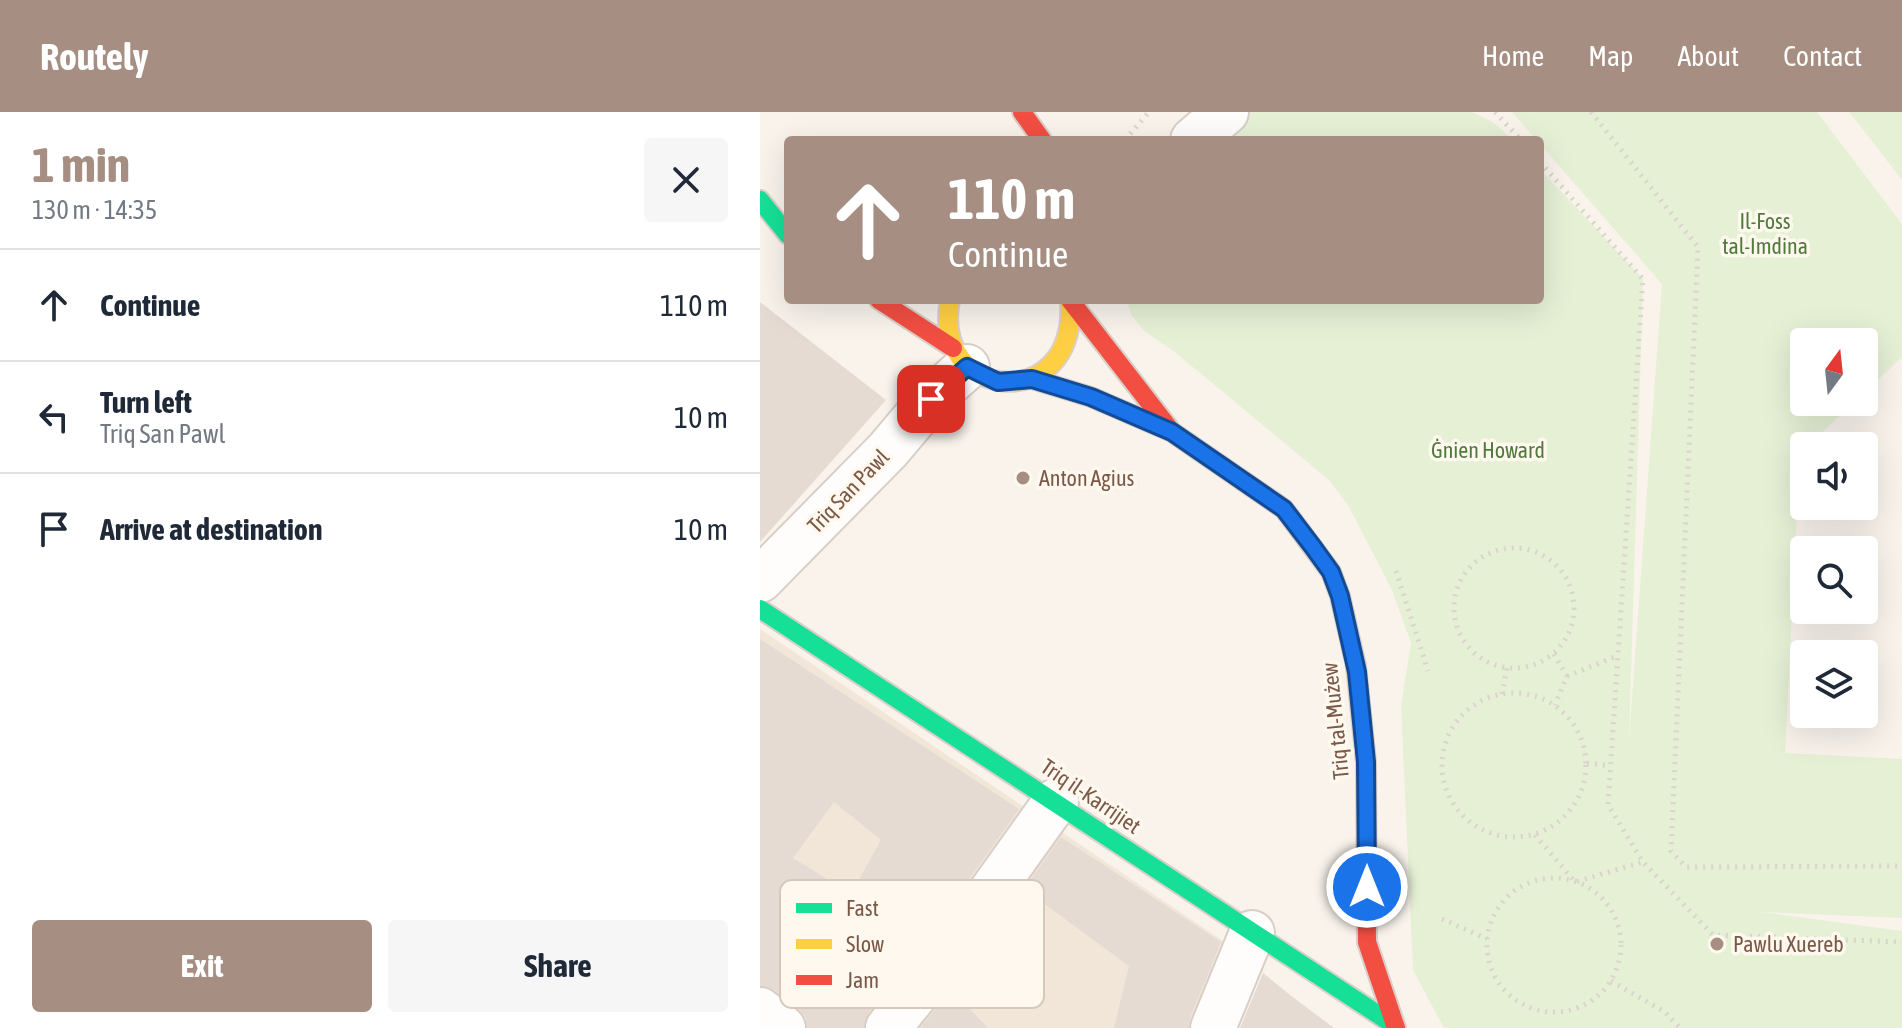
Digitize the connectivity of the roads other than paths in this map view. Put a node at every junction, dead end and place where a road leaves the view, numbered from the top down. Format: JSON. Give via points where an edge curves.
{"nodes":[{"id":1,"x":1022,"y":112,"type":"edge"},
{"id":2,"x":1226,"y":112,"type":"edge"},
{"id":3,"x":1039,"y":136,"type":"edge"},
{"id":4,"x":1198,"y":136,"type":"edge"},
{"id":5,"x":760,"y":182,"type":"edge"},
{"id":6,"x":779,"y":194,"type":"dead end"},
{"id":7,"x":760,"y":200,"type":"edge"},
{"id":8,"x":784,"y":230,"type":"edge"},
{"id":9,"x":885,"y":304,"type":"edge"},
{"id":10,"x":949,"y":304,"type":"edge"},
{"id":11,"x":1071,"y":304,"type":"edge"},
{"id":12,"x":1073,"y":304,"type":"edge"},
{"id":13,"x":960,"y":357,"type":"junction"},
{"id":14,"x":1032,"y":379,"type":"junction"},
{"id":15,"x":1172,"y":432,"type":"junction"},
{"id":16,"x":760,"y":580,"type":"edge"},
{"id":17,"x":760,"y":609,"type":"edge"},
{"id":18,"x":1056,"y":801,"type":"junction"},
{"id":19,"x":1000,"y":880,"type":"edge"},
{"id":20,"x":1252,"y":933,"type":"junction"},
{"id":21,"x":904,"y":1008,"type":"edge"},
{"id":22,"x":760,"y":1010,"type":"edge"},
{"id":23,"x":1395,"y":1027,"type":"edge"},
{"id":24,"x":783,"y":1028,"type":"edge"},
{"id":25,"x":888,"y":1028,"type":"edge"},
{"id":26,"x":1213,"y":1028,"type":"edge"}],
"edges":[{"from":1,"to":3,"type":"street"},
{"from":2,"to":4,"type":"street"},
{"from":5,"to":6,"type":"street"},
{"from":7,"to":8,"type":"street"},
{"from":9,"to":13,"type":"street","name":"Triq tal-Mużew"},
{"from":10,"to":13,"type":"street","via":[[947,330]]},
{"from":11,"to":14,"type":"street","via":[[1073,320],[1062,356]]},
{"from":12,"to":15,"type":"street","name":"Triq tal-Mużew"},
{"from":13,"to":14,"type":"street","name":"Triq tal-Mużew","via":[[998,382]]},
{"from":13,"to":16,"type":"street","name":"Triq San Pawl","via":[[888,450]]},
{"from":14,"to":15,"type":"street","name":"Triq tal-Mużew","via":[[1091,397]]},
{"from":15,"to":23,"type":"street","name":"Triq tal-Mużew","via":[[1284,509],[1331,572],[1340,596],[1357,672],[1366,762],[1367,942]]},
{"from":17,"to":18,"type":"street","name":"Triq il-Karrijiet"},
{"from":18,"to":19,"type":"street"},
{"from":18,"to":20,"type":"street","name":"Triq il-Karrijiet"},
{"from":20,"to":23,"type":"street","name":"Triq il-Karrijiet"},
{"from":20,"to":26,"type":"street"},
{"from":21,"to":25,"type":"street"},
{"from":22,"to":24,"type":"street"}]}
